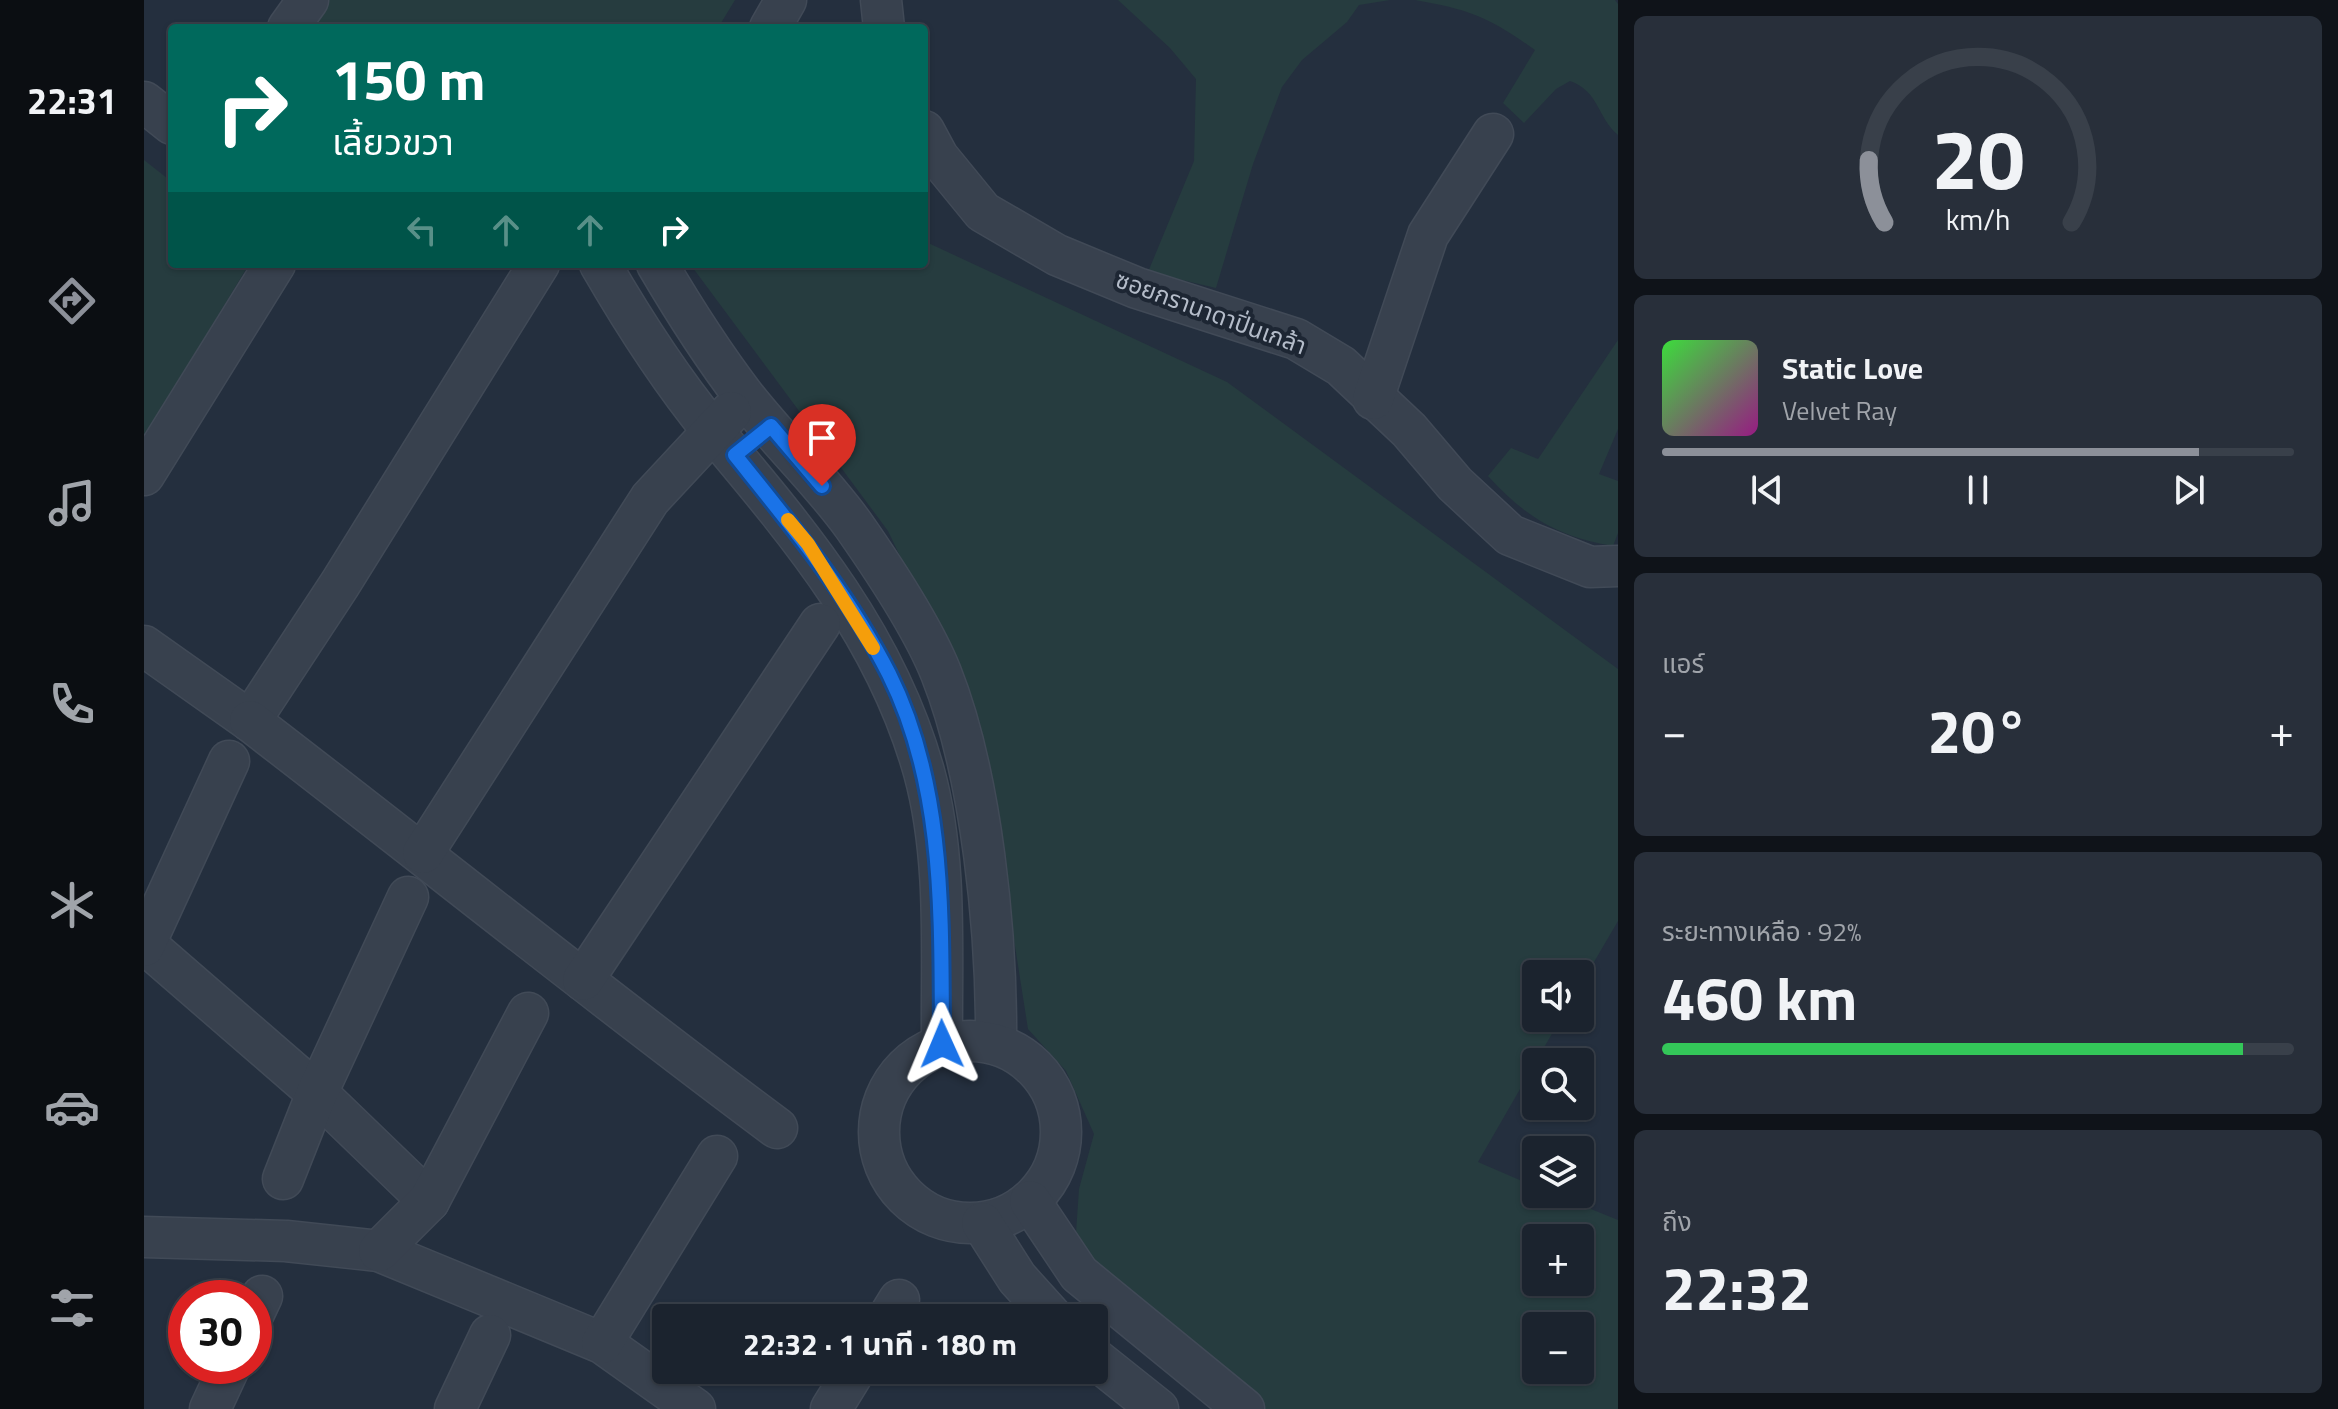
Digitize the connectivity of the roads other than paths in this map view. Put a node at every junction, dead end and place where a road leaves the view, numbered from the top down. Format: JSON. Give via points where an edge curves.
{"nodes":[{"id":1,"x":308,"y":0,"type":"edge"},
{"id":2,"x":786,"y":0,"type":"edge"},
{"id":3,"x":881,"y":0,"type":"edge"},
{"id":4,"x":291,"y":24,"type":"edge"},
{"id":5,"x":772,"y":24,"type":"edge"},
{"id":6,"x":884,"y":24,"type":"edge"},
{"id":7,"x":144,"y":102,"type":"edge"},
{"id":8,"x":168,"y":121,"type":"edge"},
{"id":9,"x":1493,"y":134,"type":"dead end"},
{"id":10,"x":928,"y":138,"type":"edge"},
{"id":11,"x":273,"y":268,"type":"edge"},
{"id":12,"x":537,"y":268,"type":"edge"},
{"id":13,"x":602,"y":268,"type":"edge"},
{"id":14,"x":659,"y":268,"type":"edge"},
{"id":15,"x":1373,"y":399,"type":"junction"},
{"id":16,"x":758,"y":412,"type":"junction"},
{"id":17,"x":724,"y":442,"type":"junction"},
{"id":18,"x":144,"y":475,"type":"edge"},
{"id":19,"x":1618,"y":566,"type":"edge"},
{"id":20,"x":820,"y":624,"type":"dead end"},
{"id":21,"x":144,"y":646,"type":"edge"},
{"id":22,"x":250,"y":721,"type":"junction"},
{"id":23,"x":229,"y":761,"type":"dead end"},
{"id":24,"x":423,"y":853,"type":"junction"},
{"id":25,"x":408,"y":897,"type":"dead end"},
{"id":26,"x":144,"y":945,"type":"edge"},
{"id":27,"x":583,"y":980,"type":"junction"},
{"id":28,"x":528,"y":1013,"type":"dead end"},
{"id":29,"x":942,"y":1044,"type":"junction"},
{"id":30,"x":996,"y":1044,"type":"junction"},
{"id":31,"x":317,"y":1093,"type":"junction"},
{"id":32,"x":777,"y":1128,"type":"dead end"},
{"id":33,"x":717,"y":1156,"type":"dead end"},
{"id":34,"x":283,"y":1179,"type":"dead end"},
{"id":35,"x":429,"y":1201,"type":"junction"},
{"id":36,"x":1030,"y":1201,"type":"junction"},
{"id":37,"x":982,"y":1223,"type":"junction"},
{"id":38,"x":144,"y":1237,"type":"edge"},
{"id":39,"x":379,"y":1251,"type":"junction"},
{"id":40,"x":1040,"y":1304,"type":"edge"},
{"id":41,"x":490,"y":1335,"type":"dead end"},
{"id":42,"x":602,"y":1343,"type":"junction"},
{"id":43,"x":1108,"y":1369,"type":"edge"},
{"id":44,"x":222,"y":1384,"type":"edge"},
{"id":45,"x":846,"y":1384,"type":"edge"},
{"id":46,"x":210,"y":1409,"type":"edge"},
{"id":47,"x":455,"y":1409,"type":"edge"},
{"id":48,"x":695,"y":1409,"type":"edge"},
{"id":49,"x":831,"y":1409,"type":"edge"},
{"id":50,"x":1158,"y":1409,"type":"edge"},
{"id":51,"x":1244,"y":1409,"type":"edge"}],
"edges":[{"from":1,"to":4,"type":"street"},
{"from":2,"to":5,"type":"street"},
{"from":3,"to":6,"type":"street"},
{"from":7,"to":8,"type":"street"},
{"from":9,"to":15,"type":"street","via":[[1428,235]]},
{"from":10,"to":15,"type":"street","name":"ซอยกรานาดาปิ่นเกล้า","via":[[983,212],[1057,255],[1137,288],[1296,339],[1341,366]]},
{"from":11,"to":18,"type":"street"},
{"from":12,"to":22,"type":"street"},
{"from":13,"to":17,"type":"street","via":[[623,305]]},
{"from":14,"to":16,"type":"street","via":[[688,317]]},
{"from":15,"to":19,"type":"street","name":"ซอยกรานาดาปิ่นเกล้า","via":[[1510,535],[1590,567]]},
{"from":16,"to":17,"type":"street"},
{"from":16,"to":30,"type":"street","via":[[854,526],[940,671],[967,755],[980,840],[997,987]]},
{"from":17,"to":24,"type":"street","via":[[650,499]]},
{"from":17,"to":29,"type":"street","via":[[808,544],[889,675],[924,774],[937,854]]},
{"from":20,"to":27,"type":"street"},
{"from":21,"to":22,"type":"street"},
{"from":22,"to":24,"type":"street"},
{"from":23,"to":26,"type":"street"},
{"from":24,"to":27,"type":"street"},
{"from":25,"to":31,"type":"street"},
{"from":26,"to":31,"type":"street"},
{"from":27,"to":32,"type":"street"},
{"from":28,"to":35,"type":"street"},
{"from":29,"to":30,"type":"street"},
{"from":29,"to":37,"type":"street","via":[[908,1064],[885,1095],[878,1133],[886,1171],[909,1202],[943,1220]]},
{"from":30,"to":36,"type":"street","via":[[1030,1062],[1053,1093],[1062,1131],[1054,1170]]},
{"from":31,"to":34,"type":"street"},
{"from":31,"to":35,"type":"street"},
{"from":33,"to":42,"type":"street"},
{"from":35,"to":39,"type":"street"},
{"from":36,"to":37,"type":"street"},
{"from":36,"to":51,"type":"street","via":[[1079,1274]]},
{"from":37,"to":40,"type":"street"},
{"from":38,"to":39,"type":"street","via":[[286,1241]]},
{"from":39,"to":42,"type":"street"},
{"from":41,"to":47,"type":"street"},
{"from":42,"to":48,"type":"street"},
{"from":43,"to":50,"type":"street"},
{"from":44,"to":46,"type":"street"},
{"from":45,"to":49,"type":"street"}]}
